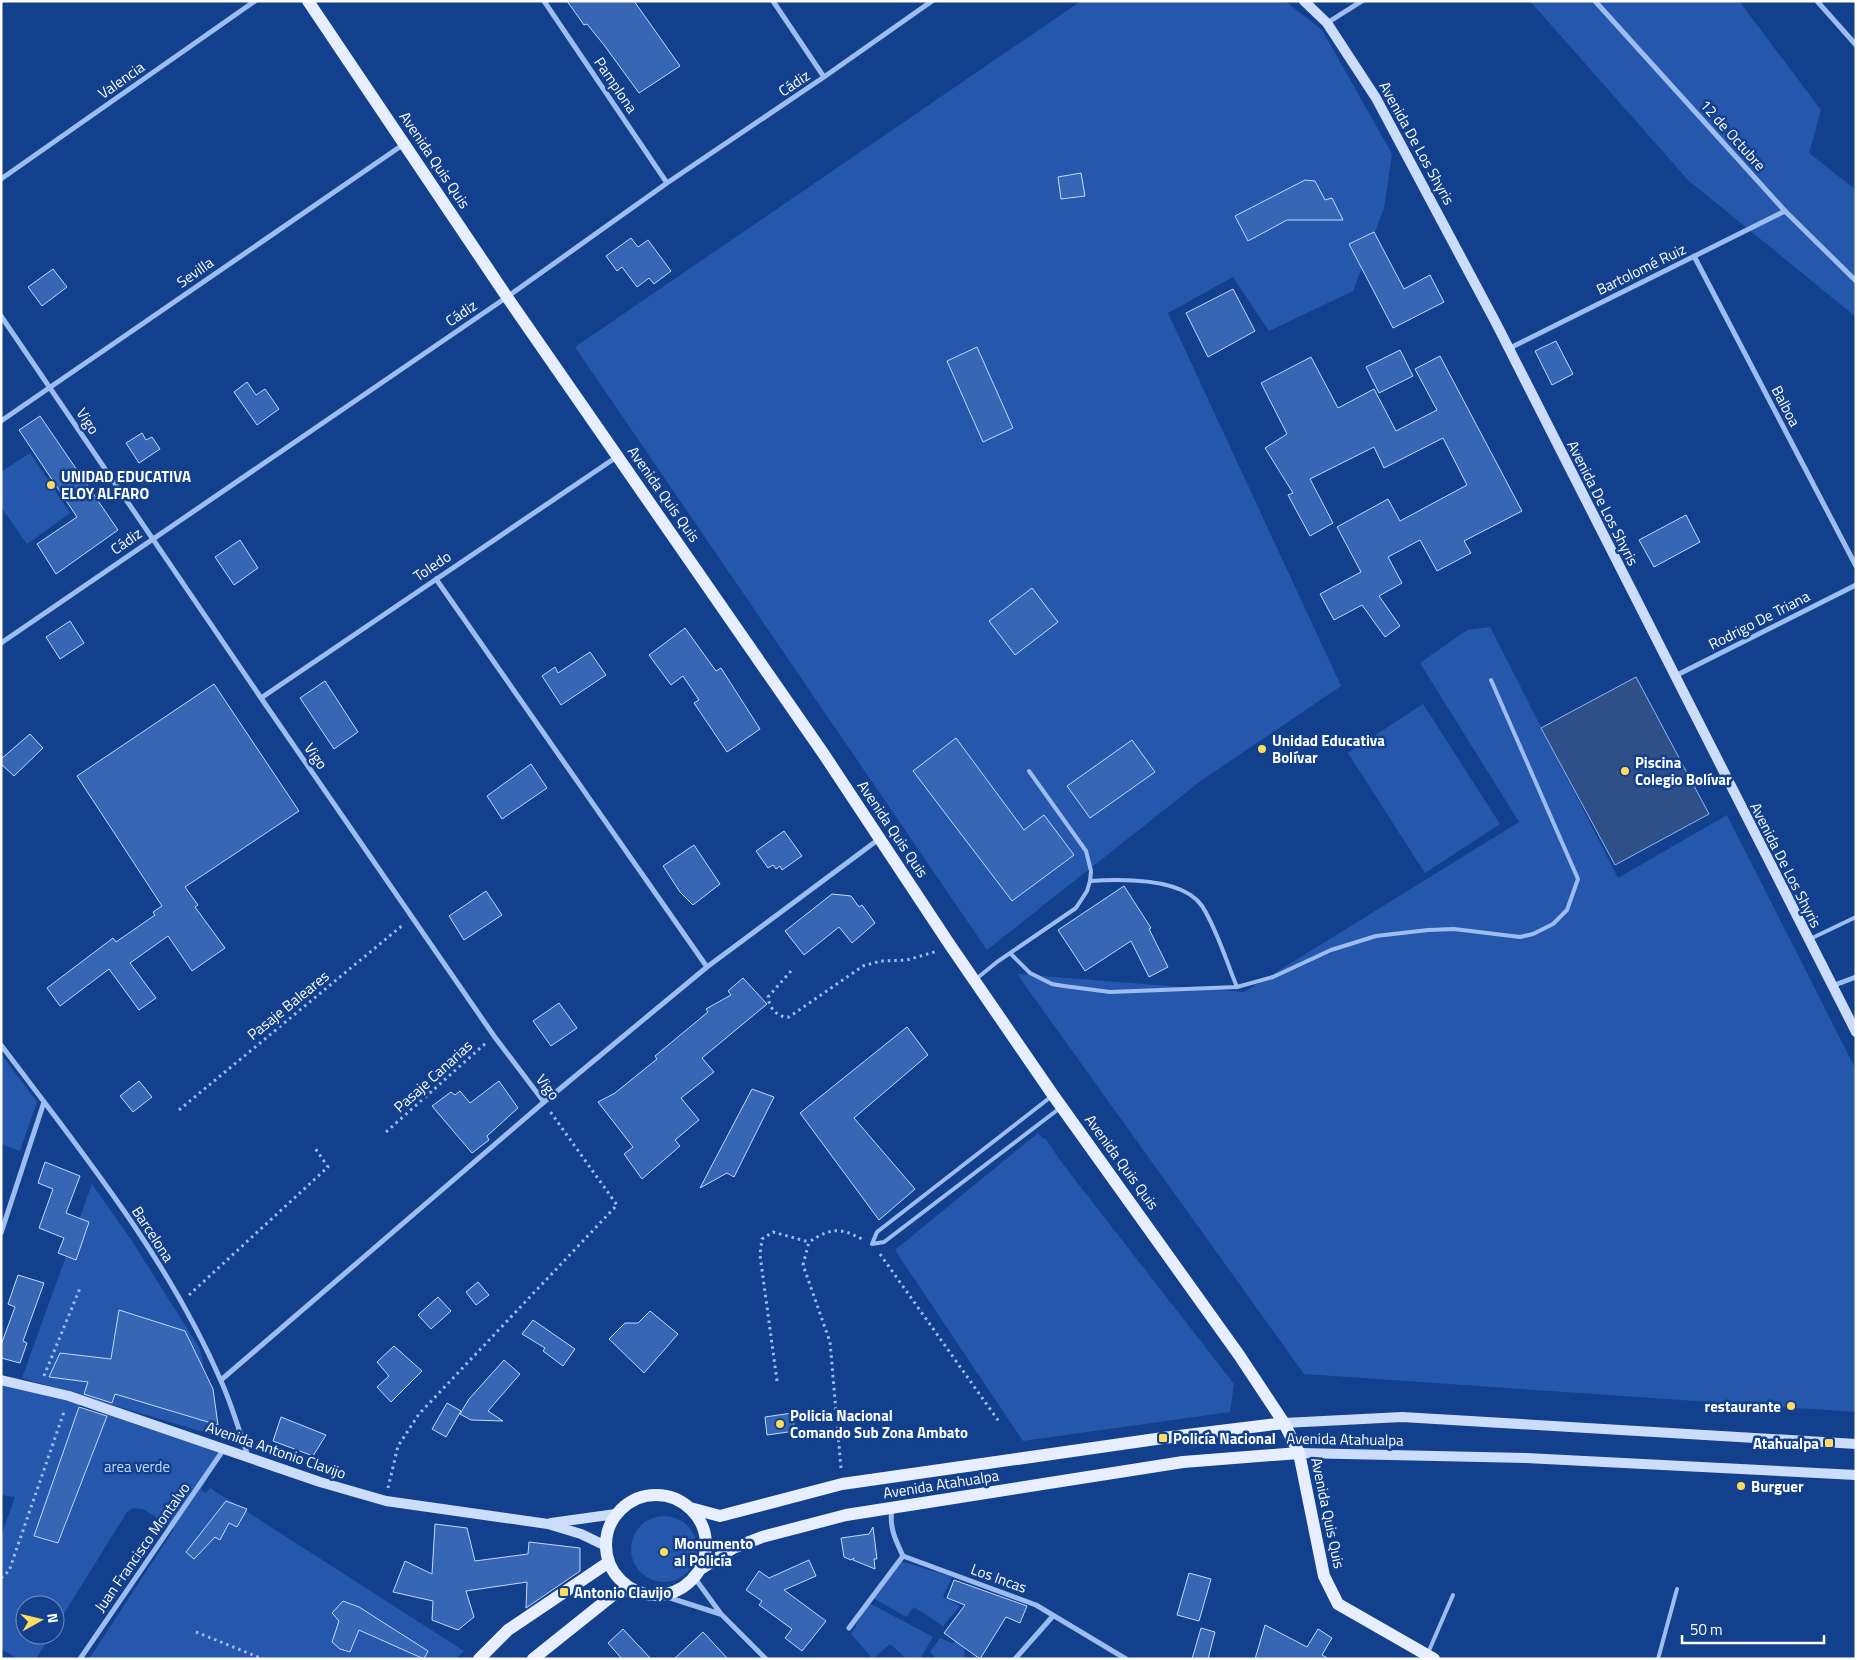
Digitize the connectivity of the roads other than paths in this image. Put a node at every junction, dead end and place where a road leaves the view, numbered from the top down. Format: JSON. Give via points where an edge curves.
{"nodes":[{"id":1,"x":255,"y":1,"type":"edge"},
{"id":2,"x":308,"y":1,"type":"edge"},
{"id":3,"x":544,"y":1,"type":"edge"},
{"id":4,"x":773,"y":1,"type":"edge"},
{"id":5,"x":932,"y":1,"type":"edge"},
{"id":6,"x":1304,"y":1,"type":"edge"},
{"id":7,"x":1362,"y":1,"type":"edge"},
{"id":8,"x":1595,"y":1,"type":"edge"},
{"id":9,"x":1817,"y":1,"type":"edge"},
{"id":10,"x":1327,"y":23,"type":"junction"},
{"id":11,"x":1856,"y":44,"type":"edge"},
{"id":12,"x":824,"y":78,"type":"junction"},
{"id":13,"x":404,"y":144,"type":"junction"},
{"id":14,"x":1,"y":179,"type":"edge"},
{"id":15,"x":666,"y":183,"type":"junction"},
{"id":16,"x":1785,"y":211,"type":"junction"},
{"id":17,"x":1694,"y":256,"type":"junction"},
{"id":18,"x":1856,"y":281,"type":"edge"},
{"id":19,"x":507,"y":297,"type":"junction"},
{"id":20,"x":1,"y":316,"type":"edge"},
{"id":21,"x":1508,"y":348,"type":"junction"},
{"id":22,"x":50,"y":387,"type":"junction"},
{"id":23,"x":1,"y":421,"type":"edge"},
{"id":24,"x":618,"y":456,"type":"junction"},
{"id":25,"x":152,"y":538,"type":"junction"},
{"id":26,"x":1856,"y":566,"type":"edge"},
{"id":27,"x":436,"y":579,"type":"junction"},
{"id":28,"x":1856,"y":585,"type":"edge"},
{"id":29,"x":1,"y":643,"type":"edge"},
{"id":30,"x":1674,"y":676,"type":"junction"},
{"id":31,"x":1491,"y":680,"type":"dead end"},
{"id":32,"x":261,"y":698,"type":"junction"},
{"id":33,"x":1029,"y":771,"type":"dead end"},
{"id":34,"x":880,"y":839,"type":"junction"},
{"id":35,"x":1090,"y":881,"type":"junction"},
{"id":36,"x":1856,"y":917,"type":"edge"},
{"id":37,"x":1807,"y":940,"type":"junction"},
{"id":38,"x":1010,"y":953,"type":"junction"},
{"id":39,"x":707,"y":967,"type":"junction"},
{"id":40,"x":1856,"y":977,"type":"edge"},
{"id":41,"x":975,"y":980,"type":"junction"},
{"id":42,"x":1238,"y":986,"type":"junction"},
{"id":43,"x":1831,"y":987,"type":"junction"},
{"id":44,"x":1856,"y":1032,"type":"edge"},
{"id":45,"x":1,"y":1046,"type":"edge"},
{"id":46,"x":1054,"y":1095,"type":"junction"},
{"id":47,"x":44,"y":1102,"type":"junction"},
{"id":48,"x":544,"y":1102,"type":"junction"},
{"id":49,"x":1062,"y":1107,"type":"junction"},
{"id":50,"x":1,"y":1234,"type":"edge"},
{"id":51,"x":1,"y":1380,"type":"edge"},
{"id":52,"x":221,"y":1380,"type":"junction"},
{"id":53,"x":1284,"y":1423,"type":"junction"},
{"id":54,"x":1856,"y":1444,"type":"edge"},
{"id":55,"x":224,"y":1449,"type":"junction"},
{"id":56,"x":1299,"y":1453,"type":"junction"},
{"id":57,"x":248,"y":1456,"type":"junction"},
{"id":58,"x":1856,"y":1475,"type":"edge"},
{"id":59,"x":690,"y":1508,"type":"junction"},
{"id":60,"x":892,"y":1508,"type":"junction"},
{"id":61,"x":616,"y":1514,"type":"junction"},
{"id":62,"x":548,"y":1524,"type":"junction"},
{"id":63,"x":606,"y":1546,"type":"junction"},
{"id":64,"x":903,"y":1556,"type":"junction"},
{"id":65,"x":609,"y":1562,"type":"junction"},
{"id":66,"x":697,"y":1574,"type":"junction"},
{"id":67,"x":632,"y":1589,"type":"junction"},
{"id":68,"x":1677,"y":1589,"type":"dead end"},
{"id":69,"x":661,"y":1595,"type":"junction"},
{"id":70,"x":1453,"y":1595,"type":"dead end"},
{"id":71,"x":721,"y":1614,"type":"junction"},
{"id":72,"x":1053,"y":1616,"type":"junction"},
{"id":73,"x":849,"y":1628,"type":"dead end"},
{"id":74,"x":1430,"y":1657,"type":"edge"},
{"id":75,"x":80,"y":1659,"type":"edge"},
{"id":76,"x":479,"y":1659,"type":"edge"},
{"id":77,"x":533,"y":1659,"type":"edge"},
{"id":78,"x":766,"y":1659,"type":"edge"},
{"id":79,"x":1014,"y":1659,"type":"edge"},
{"id":80,"x":1126,"y":1659,"type":"edge"},
{"id":81,"x":1658,"y":1659,"type":"edge"}],
"edges":[{"from":1,"to":14,"type":"street","name":"Valencia"},
{"from":2,"to":13,"type":"main road","name":"Avenida Quis Quis"},
{"from":3,"to":15,"type":"street","name":"Pamplona"},
{"from":4,"to":12,"type":"street"},
{"from":5,"to":12,"type":"street","name":"Cádiz"},
{"from":6,"to":10,"type":"main road","name":"Avenida De Los Shyris"},
{"from":7,"to":10,"type":"street"},
{"from":8,"to":16,"type":"street","name":"12 de Octubre"},
{"from":9,"to":11,"type":"street"},
{"from":10,"to":21,"type":"main road","name":"Avenida De Los Shyris","via":[[1376,98]]},
{"from":12,"to":15,"type":"street","name":"Cádiz"},
{"from":13,"to":19,"type":"main road","name":"Avenida Quis Quis"},
{"from":13,"to":22,"type":"street","name":"Sevilla"},
{"from":15,"to":19,"type":"street","name":"Cádiz"},
{"from":16,"to":17,"type":"street","name":"Bartolomé Ruiz"},
{"from":16,"to":18,"type":"street","name":"12 de Octubre"},
{"from":17,"to":21,"type":"street","name":"Bartolomé Ruiz"},
{"from":17,"to":26,"type":"street","name":"Balboa"},
{"from":19,"to":24,"type":"main road","name":"Avenida Quis Quis"},
{"from":19,"to":25,"type":"street","name":"Cádiz"},
{"from":20,"to":22,"type":"street","name":"Vigo"},
{"from":21,"to":30,"type":"main road","name":"Avenida De Los Shyris"},
{"from":22,"to":23,"type":"street","name":"Sevilla"},
{"from":22,"to":25,"type":"street","name":"Vigo"},
{"from":24,"to":27,"type":"street","name":"Toledo"},
{"from":24,"to":34,"type":"main road","name":"Avenida Quis Quis"},
{"from":25,"to":29,"type":"street","name":"Cádiz"},
{"from":25,"to":32,"type":"street","name":"Vigo"},
{"from":27,"to":32,"type":"street","name":"Toledo"},
{"from":27,"to":39,"type":"street"},
{"from":28,"to":30,"type":"street","name":"Rodrigo De Triana"},
{"from":30,"to":37,"type":"main road","name":"Avenida De Los Shyris"},
{"from":31,"to":42,"type":"lane","via":[[1578,879],[1567,910],[1544,929],[1520,936],[1454,930],[1376,936],[1331,950],[1273,977]]},
{"from":32,"to":48,"type":"street","name":"Vigo","via":[[494,1036]]},
{"from":33,"to":35,"type":"lane","via":[[1086,851]]},
{"from":34,"to":39,"type":"street"},
{"from":34,"to":41,"type":"main road","name":"Avenida Quis Quis"},
{"from":35,"to":38,"type":"lane","via":[[1076,908]]},
{"from":35,"to":42,"type":"lane","via":[[1122,878],[1150,882],[1195,898],[1206,914]]},
{"from":36,"to":37,"type":"lane"},
{"from":37,"to":43,"type":"main road","name":"Avenida De Los Shyris"},
{"from":38,"to":41,"type":"lane"},
{"from":38,"to":42,"type":"lane","via":[[1030,973],[1064,986],[1110,992]]},
{"from":39,"to":48,"type":"street"},
{"from":40,"to":43,"type":"street"},
{"from":41,"to":46,"type":"main road","name":"Avenida Quis Quis"},
{"from":43,"to":44,"type":"main road","name":"Avenida De Los Shyris"},
{"from":45,"to":47,"type":"street","name":"Barcelona"},
{"from":46,"to":49,"type":"main road","name":"Avenida Quis Quis"},
{"from":46,"to":49,"type":"lane","via":[[877,1232],[872,1244],[884,1242]]},
{"from":47,"to":50,"type":"street"},
{"from":47,"to":52,"type":"street","name":"Barcelona","via":[[134,1226],[181,1303]]},
{"from":48,"to":52,"type":"street"},
{"from":49,"to":53,"type":"main road","name":"Avenida Quis Quis","via":[[1240,1355]]},
{"from":51,"to":55,"type":"main road","name":"Avenida Antonio Clavijo","via":[[68,1396]]},
{"from":52,"to":57,"type":"street","name":"Barcelona"},
{"from":53,"to":54,"type":"main road","name":"Avenida Atahualpa","via":[[1402,1417]]},
{"from":53,"to":56,"type":"main road","name":"Avenida Quis Quis"},
{"from":53,"to":59,"type":"main road","via":[[842,1484],[720,1516]]},
{"from":55,"to":57,"type":"main road","name":"Avenida Antonio Clavijo"},
{"from":55,"to":75,"type":"street","name":"Juan Francisco Montalvo"},
{"from":56,"to":58,"type":"main road","name":"Avenida Atahualpa","via":[[1526,1458]]},
{"from":56,"to":60,"type":"main road","name":"Avenida Atahualpa","via":[[1183,1462]]},
{"from":56,"to":74,"type":"main road","name":"Avenida Quis Quis","via":[[1324,1576],[1338,1604]]},
{"from":57,"to":62,"type":"main road","name":"Avenida Antonio Clavijo","via":[[386,1501]]},
{"from":59,"to":61,"type":"main road","via":[[676,1499],[644,1496],[629,1502]]},
{"from":59,"to":66,"type":"main road","via":[[705,1537],[705,1554]]},
{"from":60,"to":64,"type":"street","via":[[892,1534]]},
{"from":60,"to":66,"type":"main road","name":"Avenida Atahualpa","via":[[846,1515],[762,1537],[733,1548]]},
{"from":61,"to":62,"type":"main road","name":"Avenida Antonio Clavijo"},
{"from":61,"to":63,"type":"main road","via":[[609,1528]]},
{"from":62,"to":63,"type":"main road","name":"Avenida Antonio Clavijo"},
{"from":63,"to":65,"type":"main road"},
{"from":64,"to":72,"type":"street","name":"Los Incas","via":[[1036,1605]]},
{"from":64,"to":73,"type":"street"},
{"from":65,"to":67,"type":"main road","via":[[619,1578]]},
{"from":65,"to":76,"type":"main road","via":[[508,1630]]},
{"from":66,"to":69,"type":"main road","via":[[675,1592]]},
{"from":66,"to":71,"type":"street"},
{"from":67,"to":69,"type":"main road"},
{"from":67,"to":77,"type":"main road","via":[[614,1595]]},
{"from":68,"to":81,"type":"lane"},
{"from":69,"to":71,"type":"street"},
{"from":70,"to":74,"type":"lane"},
{"from":71,"to":78,"type":"street"},
{"from":72,"to":79,"type":"street"},
{"from":72,"to":80,"type":"street","name":"Los Incas"}]}
